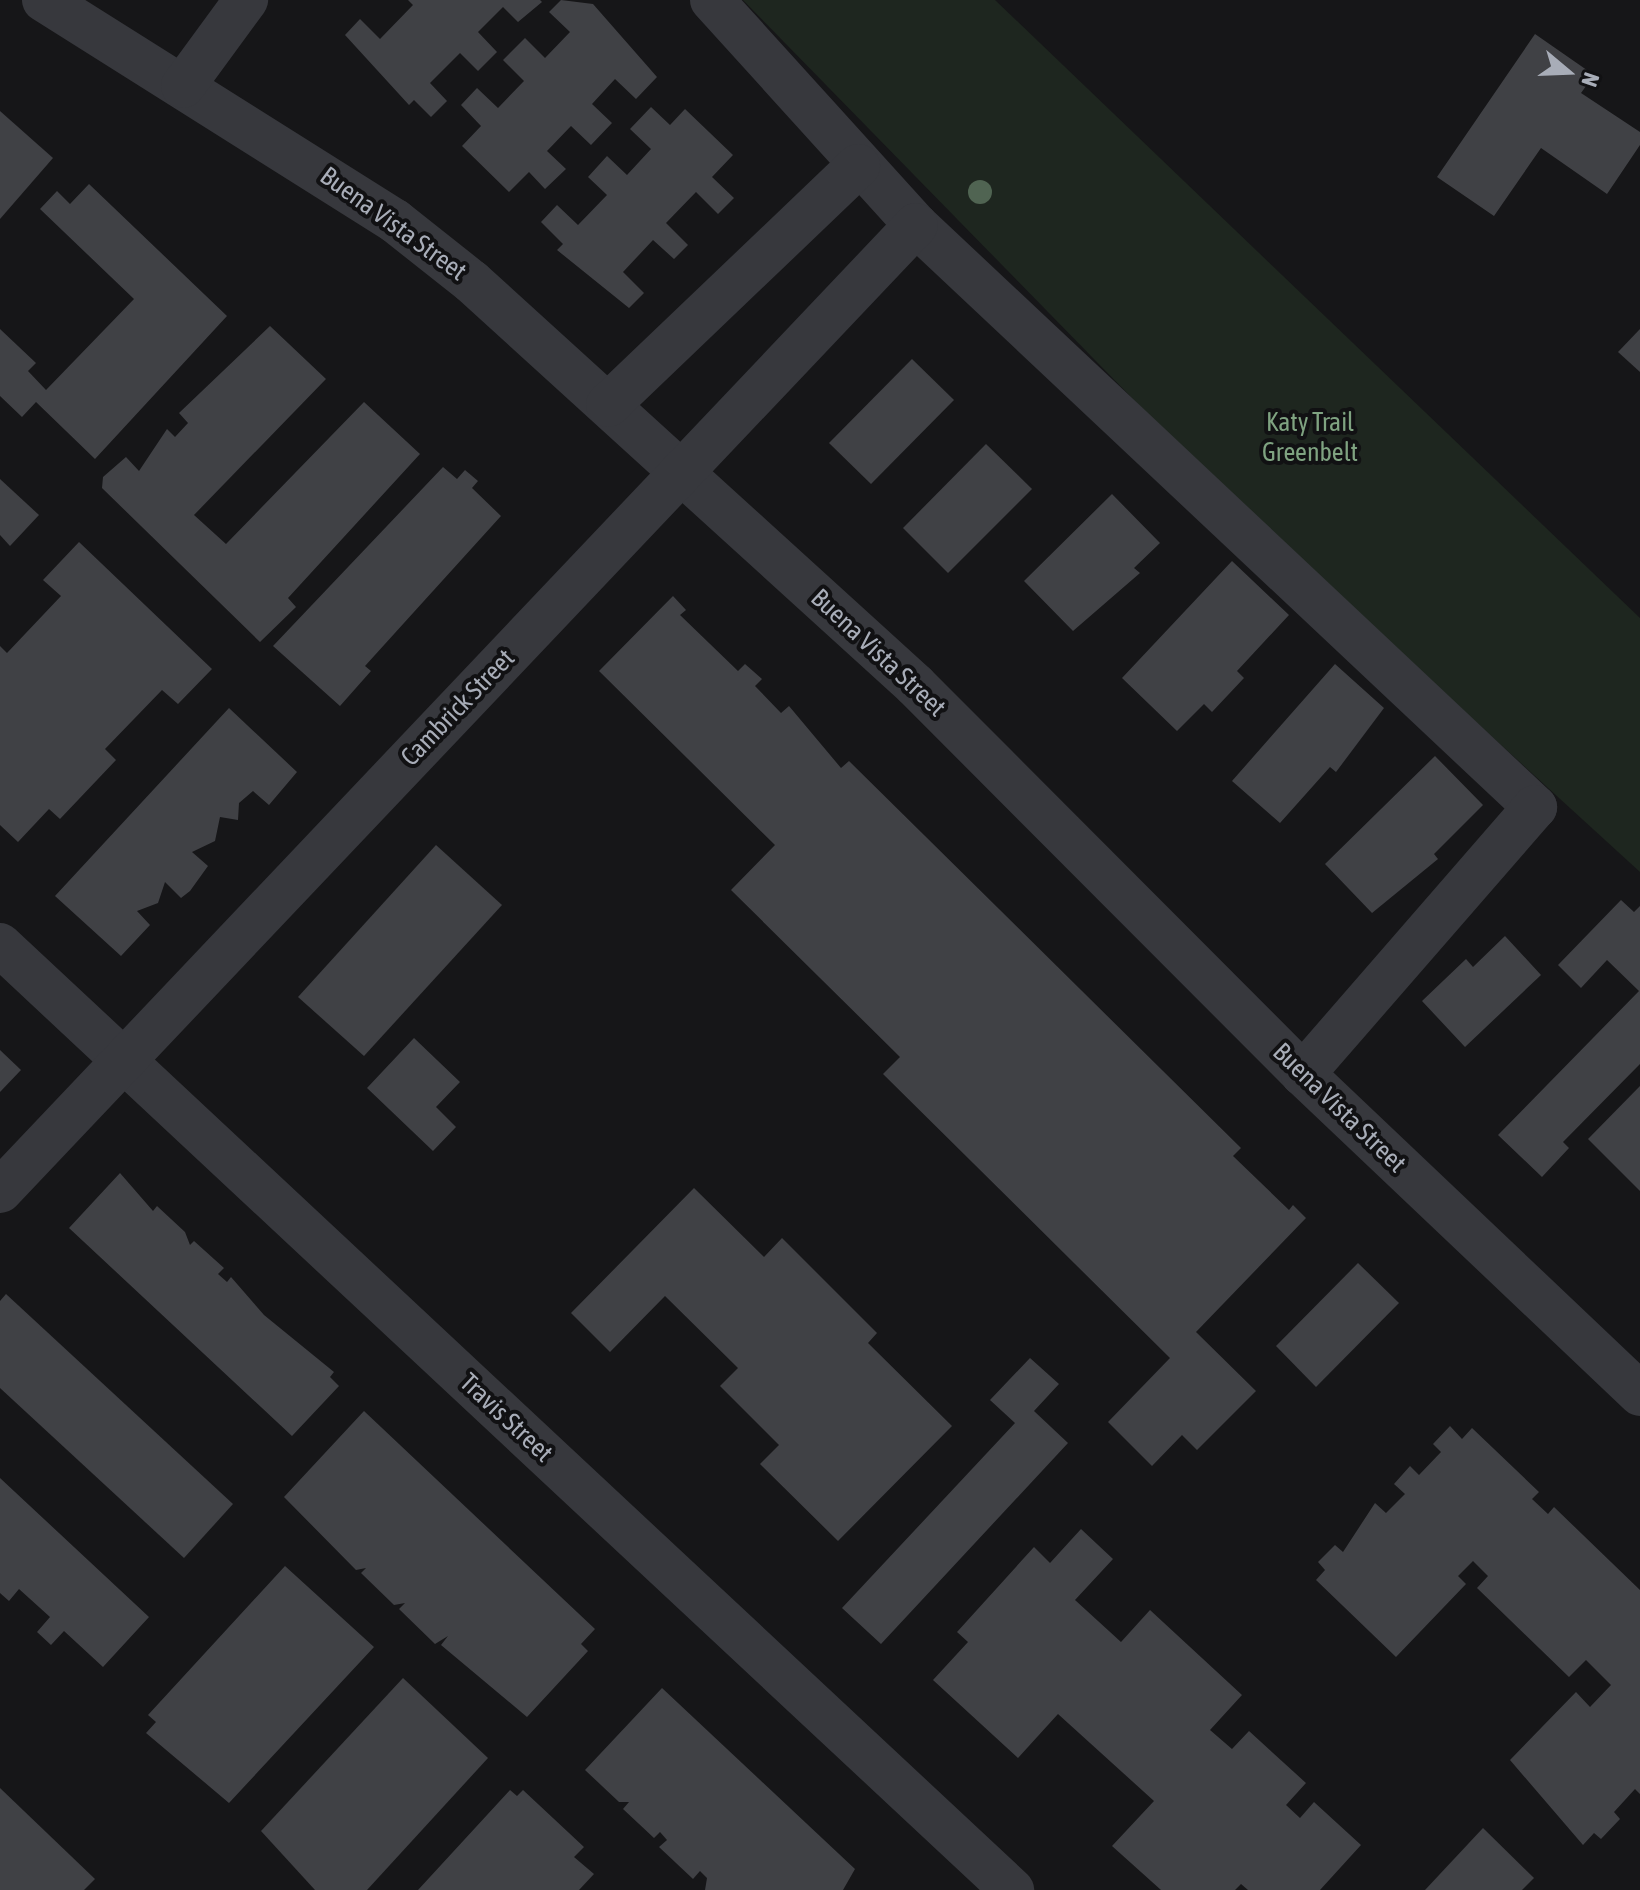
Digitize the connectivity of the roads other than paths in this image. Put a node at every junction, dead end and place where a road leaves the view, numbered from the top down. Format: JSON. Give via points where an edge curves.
{"nodes":[{"id":1,"x":44,"y":0,"type":"edge"},
{"id":2,"x":246,"y":0,"type":"edge"},
{"id":3,"x":712,"y":0,"type":"edge"},
{"id":4,"x":183,"y":86,"type":"junction"},
{"id":5,"x":858,"y":166,"type":"junction"},
{"id":6,"x":916,"y":225,"type":"junction"},
{"id":7,"x":608,"y":405,"type":"junction"},
{"id":8,"x":683,"y":474,"type":"junction"},
{"id":9,"x":0,"y":945,"type":"edge"},
{"id":10,"x":124,"y":1061,"type":"junction"},
{"id":11,"x":1303,"y":1074,"type":"junction"},
{"id":12,"x":0,"y":1191,"type":"edge"},
{"id":13,"x":1640,"y":1394,"type":"edge"},
{"id":14,"x":1012,"y":1890,"type":"edge"}],
"edges":[{"from":1,"to":4,"type":"street","name":"Buena Vista Street"},
{"from":2,"to":4,"type":"street"},
{"from":3,"to":5,"type":"street"},
{"from":4,"to":7,"type":"street","name":"Buena Vista Street","via":[[395,221]]},
{"from":5,"to":6,"type":"street"},
{"from":5,"to":7,"type":"street"},
{"from":6,"to":8,"type":"street","name":"Cambrick Street"},
{"from":6,"to":11,"type":"street","via":[[1535,807]]},
{"from":7,"to":8,"type":"street","name":"Buena Vista Street"},
{"from":8,"to":10,"type":"street","name":"Cambrick Street"},
{"from":8,"to":11,"type":"street","name":"Buena Vista Street","via":[[915,685]]},
{"from":9,"to":10,"type":"street","name":"Travis Street"},
{"from":10,"to":12,"type":"street","name":"Cambrick Street"},
{"from":10,"to":14,"type":"street","name":"Travis Street"},
{"from":11,"to":13,"type":"street","name":"Buena Vista Street"}]}
